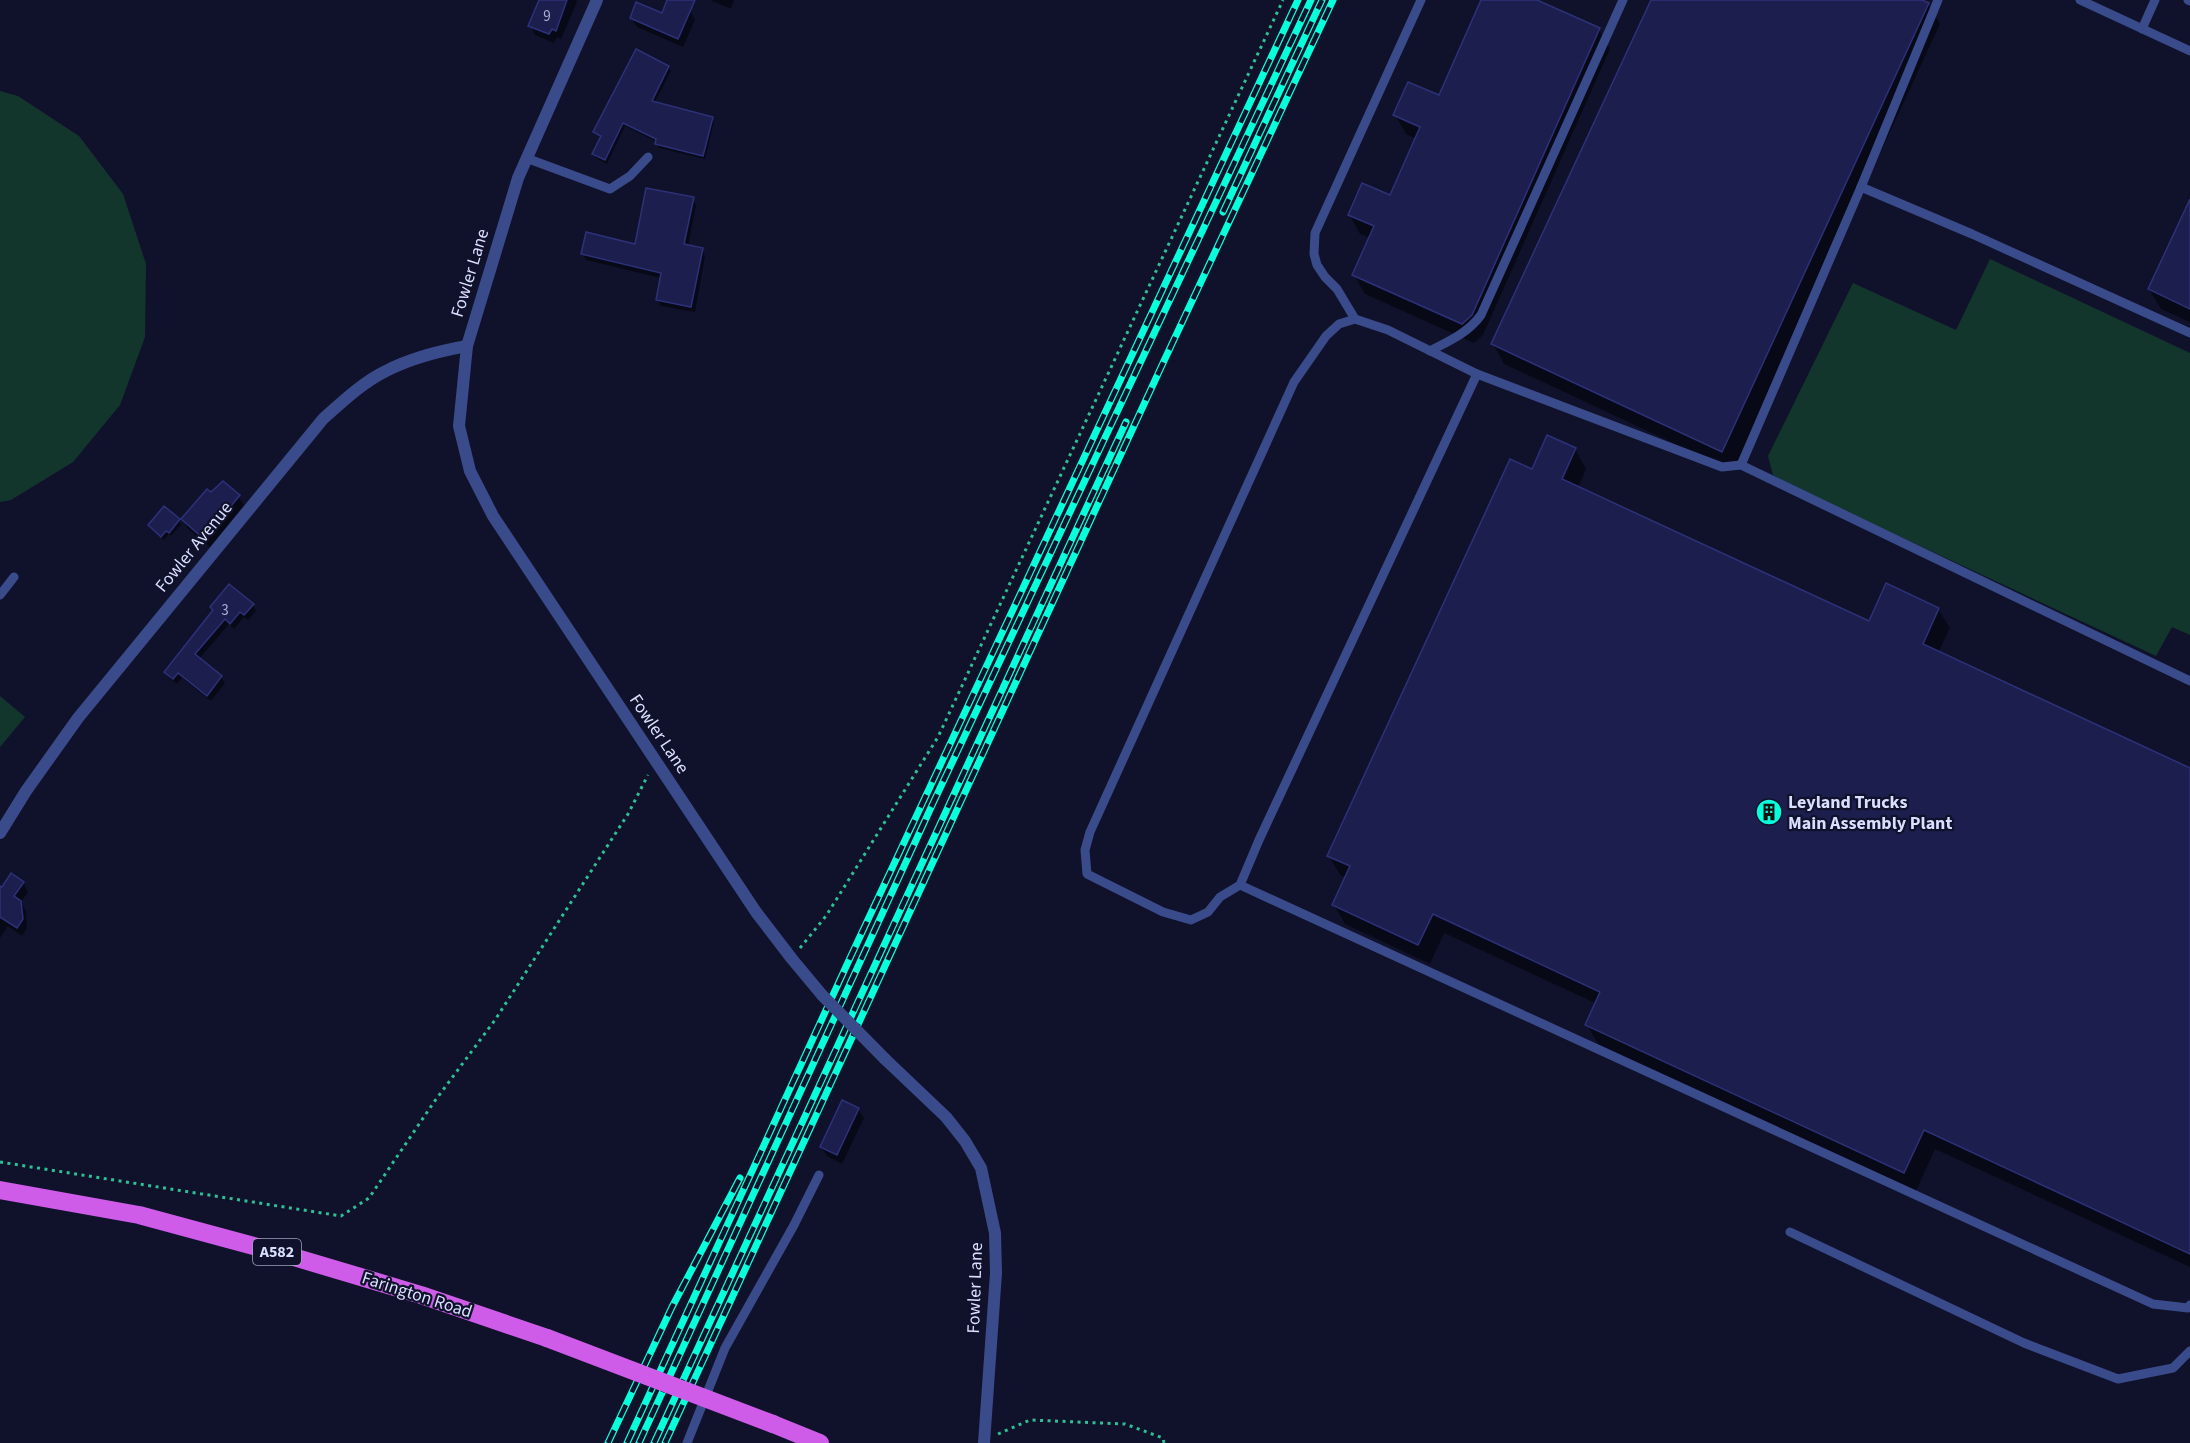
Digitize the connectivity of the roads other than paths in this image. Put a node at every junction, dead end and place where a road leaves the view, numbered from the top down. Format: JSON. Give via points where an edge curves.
{"nodes":[{"id":1,"x":597,"y":0,"type":"edge"},
{"id":2,"x":1421,"y":0,"type":"edge"},
{"id":3,"x":1623,"y":0,"type":"edge"},
{"id":4,"x":1938,"y":0,"type":"edge"},
{"id":5,"x":2080,"y":0,"type":"edge"},
{"id":6,"x":2155,"y":0,"type":"edge"},
{"id":7,"x":2142,"y":29,"type":"junction"},
{"id":8,"x":2190,"y":51,"type":"edge"},
{"id":9,"x":648,"y":157,"type":"dead end"},
{"id":10,"x":526,"y":158,"type":"junction"},
{"id":11,"x":1861,"y":187,"type":"junction"},
{"id":12,"x":1355,"y":319,"type":"junction"},
{"id":13,"x":2190,"y":333,"type":"edge"},
{"id":14,"x":466,"y":346,"type":"junction"},
{"id":15,"x":1430,"y":351,"type":"junction"},
{"id":16,"x":1477,"y":374,"type":"junction"},
{"id":17,"x":1741,"y":465,"type":"junction"},
{"id":18,"x":14,"y":577,"type":"dead end"},
{"id":19,"x":0,"y":595,"type":"edge"},
{"id":20,"x":2190,"y":681,"type":"edge"},
{"id":21,"x":0,"y":833,"type":"edge"},
{"id":22,"x":1240,"y":885,"type":"junction"},
{"id":23,"x":819,"y":1175,"type":"dead end"},
{"id":24,"x":0,"y":1190,"type":"edge"},
{"id":25,"x":1790,"y":1232,"type":"dead end"},
{"id":26,"x":2190,"y":1305,"type":"edge"},
{"id":27,"x":2190,"y":1351,"type":"edge"},
{"id":28,"x":687,"y":1443,"type":"edge"},
{"id":29,"x":820,"y":1443,"type":"edge"},
{"id":30,"x":984,"y":1443,"type":"edge"}],
"edges":[{"from":1,"to":10,"type":"street","name":"Fowler Lane"},
{"from":2,"to":12,"type":"lane","via":[[1315,233],[1317,265]]},
{"from":3,"to":15,"type":"lane","via":[[1481,315],[1473,326]]},
{"from":4,"to":11,"type":"lane"},
{"from":5,"to":7,"type":"lane"},
{"from":6,"to":7,"type":"lane"},
{"from":7,"to":8,"type":"lane"},
{"from":9,"to":10,"type":"lane","via":[[610,189]]},
{"from":10,"to":14,"type":"street","name":"Fowler Lane"},
{"from":11,"to":13,"type":"lane"},
{"from":11,"to":17,"type":"lane"},
{"from":12,"to":15,"type":"lane"},
{"from":12,"to":22,"type":"lane","via":[[1339,324],[1326,336],[1294,382],[1085,850],[1087,874],[1163,912],[1191,921]]},
{"from":14,"to":21,"type":"street","name":"Fowler Avenue","via":[[386,371],[323,419],[78,718]]},
{"from":14,"to":30,"type":"street","name":"Fowler Lane","bridge":true,"via":[[459,426],[470,471],[493,516],[756,912],[822,995],[946,1117],[981,1168],[995,1233],[996,1274]]},
{"from":15,"to":16,"type":"lane"},
{"from":16,"to":17,"type":"lane","via":[[1722,467]]},
{"from":16,"to":22,"type":"lane"},
{"from":17,"to":20,"type":"lane"},
{"from":18,"to":19,"type":"lane"},
{"from":22,"to":26,"type":"lane","via":[[2153,1304],[2188,1308]]},
{"from":23,"to":28,"type":"lane","via":[[725,1348]]},
{"from":24,"to":29,"type":"highway","name":"Farington Road","number":"A582","bridge":true,"via":[[139,1215],[421,1294]]},
{"from":25,"to":27,"type":"lane","via":[[2024,1343],[2118,1379],[2173,1368]]}]}
